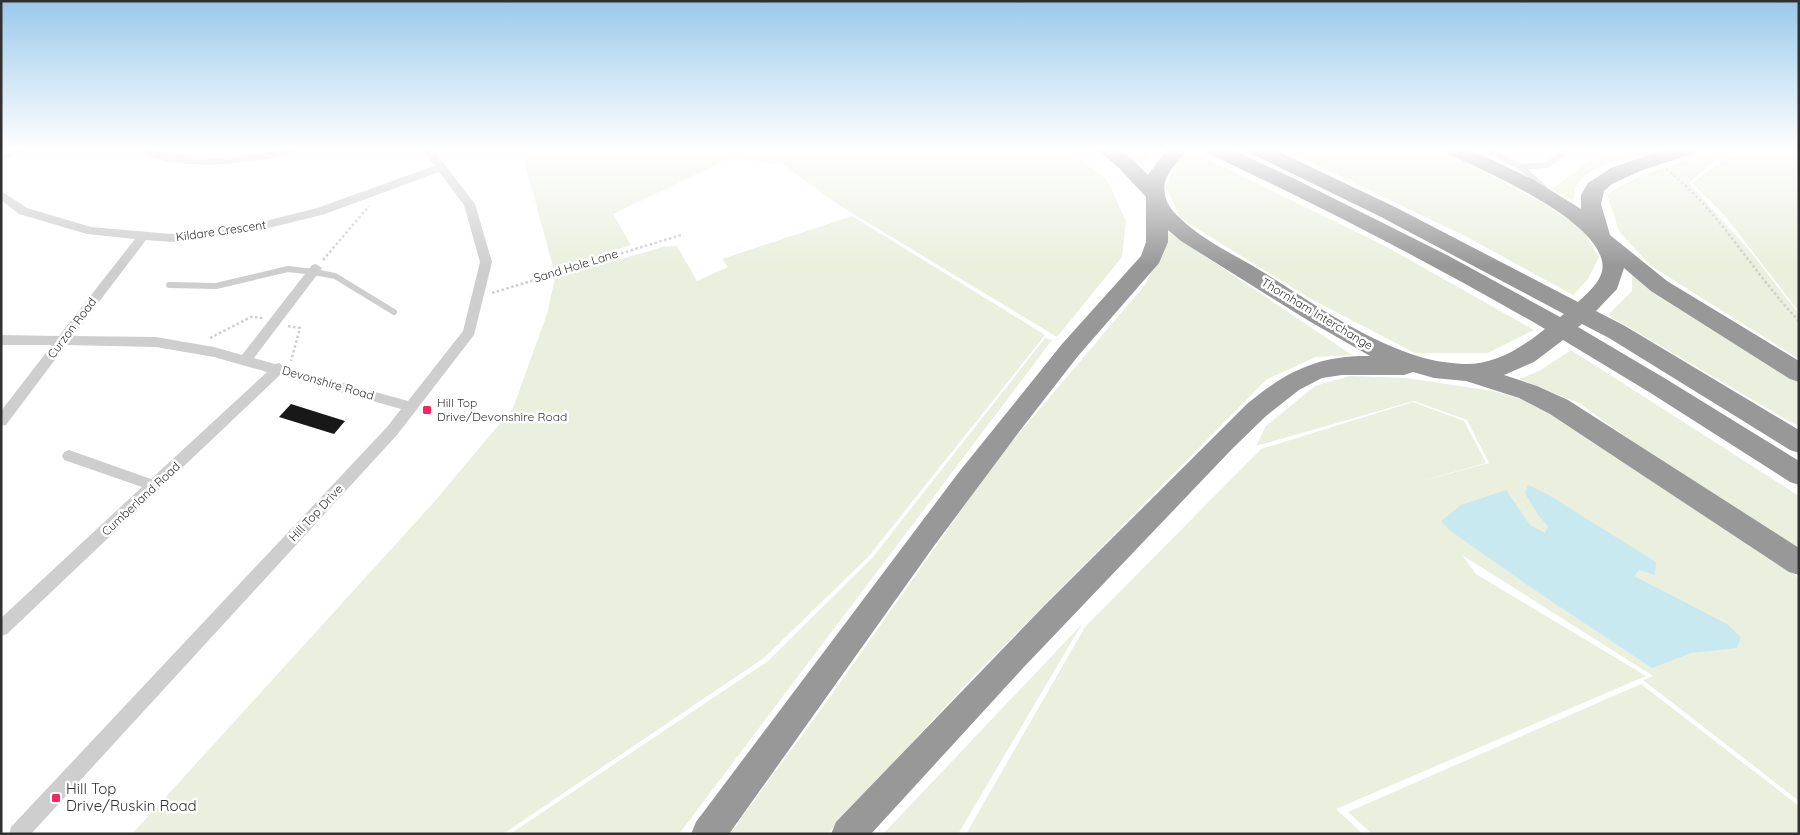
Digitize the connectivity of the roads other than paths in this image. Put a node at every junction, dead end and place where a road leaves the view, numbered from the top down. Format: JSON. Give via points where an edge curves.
{"nodes":[{"id":1,"x":384,"y":188,"type":"edge"},
{"id":2,"x":457,"y":188,"type":"edge"},
{"id":3,"x":1147,"y":188,"type":"edge"},
{"id":4,"x":1156,"y":188,"type":"edge"},
{"id":5,"x":1295,"y":188,"type":"edge"},
{"id":6,"x":1337,"y":188,"type":"edge"},
{"id":7,"x":1529,"y":188,"type":"edge"},
{"id":8,"x":1544,"y":188,"type":"edge"},
{"id":9,"x":1594,"y":188,"type":"edge"},
{"id":10,"x":1,"y":194,"type":"edge"},
{"id":11,"x":1156,"y":198,"type":"junction"},
{"id":12,"x":1563,"y":205,"type":"junction"},
{"id":13,"x":1600,"y":235,"type":"junction"},
{"id":14,"x":143,"y":236,"type":"junction"},
{"id":15,"x":315,"y":270,"type":"junction"},
{"id":16,"x":169,"y":285,"type":"dead end"},
{"id":17,"x":394,"y":312,"type":"dead end"},
{"id":18,"x":1,"y":340,"type":"edge"},
{"id":19,"x":63,"y":340,"type":"junction"},
{"id":20,"x":245,"y":360,"type":"junction"},
{"id":21,"x":1428,"y":368,"type":"junction"},
{"id":22,"x":282,"y":370,"type":"junction"},
{"id":23,"x":1460,"y":372,"type":"junction"},
{"id":24,"x":1799,"y":373,"type":"edge"},
{"id":25,"x":411,"y":407,"type":"junction"},
{"id":26,"x":1,"y":421,"type":"edge"},
{"id":27,"x":1799,"y":443,"type":"edge"},
{"id":28,"x":70,"y":456,"type":"dead end"},
{"id":29,"x":1799,"y":475,"type":"edge"},
{"id":30,"x":155,"y":486,"type":"junction"},
{"id":31,"x":1799,"y":563,"type":"edge"},
{"id":32,"x":1,"y":629,"type":"edge"},
{"id":33,"x":18,"y":834,"type":"edge"},
{"id":34,"x":708,"y":834,"type":"edge"},
{"id":35,"x":848,"y":834,"type":"edge"}],
"edges":[{"from":1,"to":14,"type":"street","name":"Kildare Crescent","via":[[321,211],[261,226],[170,238]]},
{"from":2,"to":25,"type":"street","name":"Hill Top Drive","via":[[469,204],[486,262],[469,332]]},
{"from":3,"to":11,"type":"highway","name":"Thornham Interchange"},
{"from":4,"to":11,"type":"highway"},
{"from":5,"to":29,"type":"highway","via":[[1374,225],[1518,304],[1651,382]]},
{"from":6,"to":27,"type":"highway","via":[[1617,332]]},
{"from":7,"to":12,"type":"highway","name":"Thornham Interchange"},
{"from":8,"to":12,"type":"lane"},
{"from":9,"to":13,"type":"highway","via":[[1592,206]]},
{"from":10,"to":14,"type":"street","name":"Kildare Crescent","via":[[23,211],[92,231]]},
{"from":11,"to":21,"type":"highway","name":"Thornham Interchange","via":[[1174,225],[1188,236],[1326,322],[1382,352]]},
{"from":11,"to":34,"type":"highway","via":[[1157,242],[1151,258],[1060,362],[906,562]]},
{"from":12,"to":13,"type":"highway","name":"Thornham Interchange"},
{"from":13,"to":23,"type":"highway","name":"Thornham Interchange","via":[[1612,257],[1613,272],[1609,284],[1596,298],[1520,360],[1499,367]]},
{"from":13,"to":24,"type":"highway","via":[[1659,286]]},
{"from":14,"to":19,"type":"street","name":"Curzon Road"},
{"from":15,"to":16,"type":"lane","via":[[288,270],[216,286]]},
{"from":15,"to":17,"type":"lane","via":[[335,276]]},
{"from":15,"to":20,"type":"street"},
{"from":18,"to":19,"type":"street","name":"Devonshire Road"},
{"from":19,"to":20,"type":"street","name":"Devonshire Road","via":[[156,342]]},
{"from":19,"to":26,"type":"street","name":"Curzon Road"},
{"from":20,"to":22,"type":"street","name":"Devonshire Road"},
{"from":21,"to":23,"type":"highway","name":"Thornham Interchange"},
{"from":21,"to":35,"type":"highway","via":[[1389,365],[1333,367],[1306,375],[1281,391],[1106,562]]},
{"from":22,"to":25,"type":"street","name":"Devonshire Road"},
{"from":22,"to":30,"type":"street","name":"Cumberland Road"},
{"from":23,"to":31,"type":"highway","via":[[1520,389],[1559,407]]},
{"from":25,"to":33,"type":"street","name":"Hill Top Drive","via":[[386,438]]},
{"from":28,"to":30,"type":"street"},
{"from":30,"to":32,"type":"street","name":"Cumberland Road"}]}
